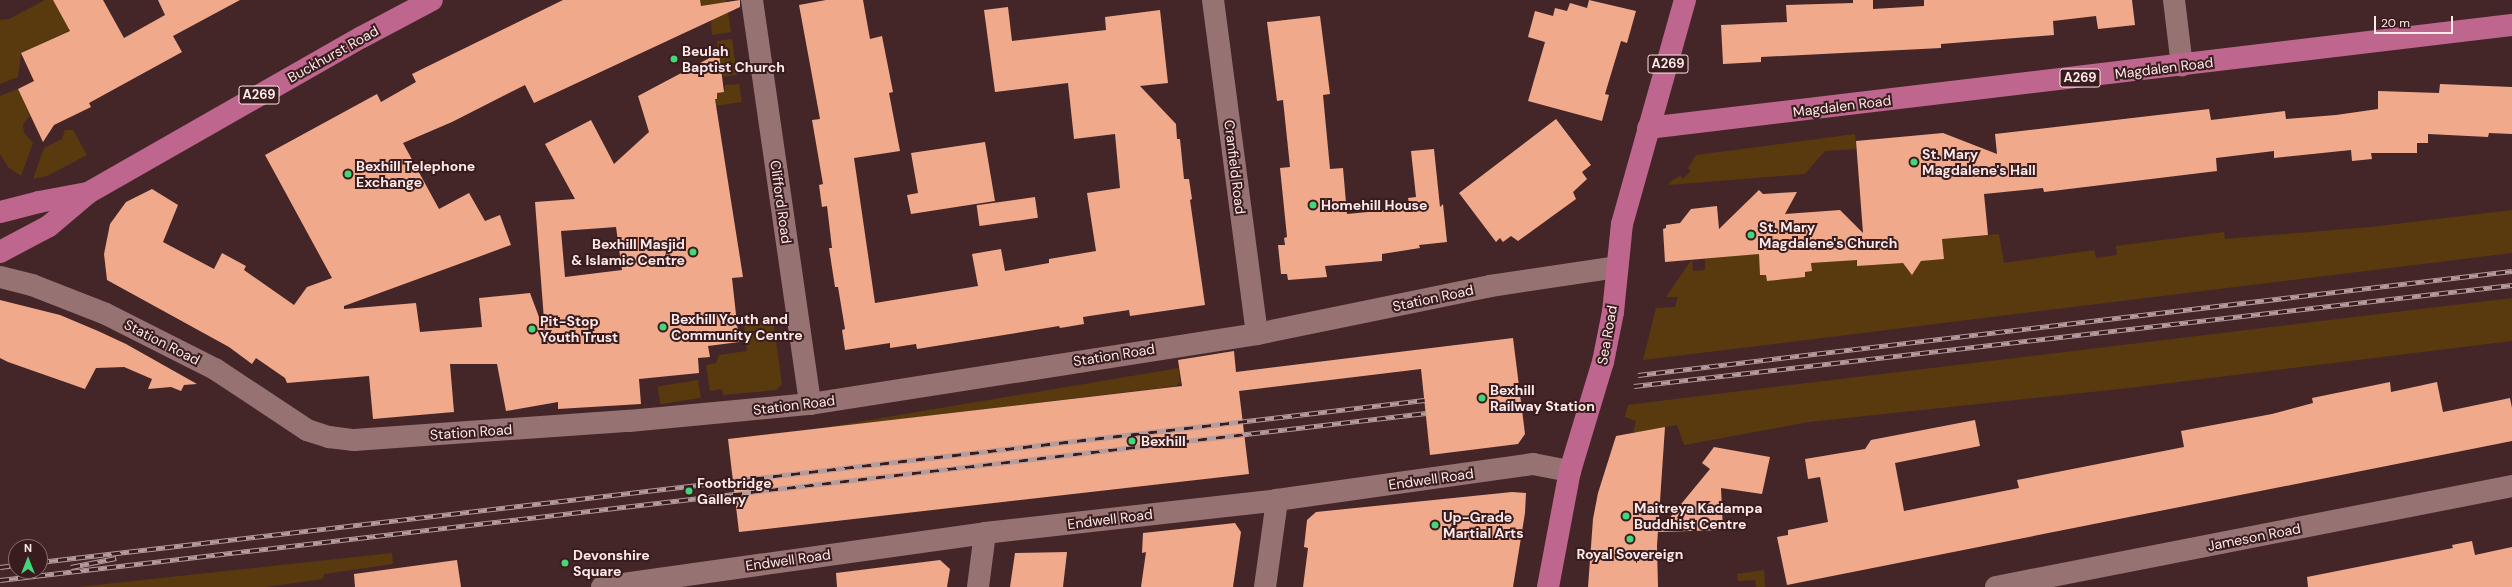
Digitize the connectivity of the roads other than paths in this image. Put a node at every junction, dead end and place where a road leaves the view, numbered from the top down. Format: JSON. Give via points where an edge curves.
{"nodes":[{"id":1,"x":432,"y":0,"type":"edge"},
{"id":2,"x":752,"y":0,"type":"edge"},
{"id":3,"x":1213,"y":0,"type":"edge"},
{"id":4,"x":1685,"y":0,"type":"edge"},
{"id":5,"x":2174,"y":0,"type":"edge"},
{"id":6,"x":2512,"y":25,"type":"edge"},
{"id":7,"x":2182,"y":66,"type":"junction"},
{"id":8,"x":1648,"y":128,"type":"junction"},
{"id":9,"x":88,"y":193,"type":"junction"},
{"id":10,"x":0,"y":212,"type":"edge"},
{"id":11,"x":0,"y":252,"type":"edge"},
{"id":12,"x":1617,"y":267,"type":"junction"},
{"id":13,"x":0,"y":277,"type":"edge"},
{"id":14,"x":1257,"y":334,"type":"junction"},
{"id":15,"x":810,"y":404,"type":"junction"},
{"id":16,"x":1570,"y":471,"type":"junction"},
{"id":17,"x":2512,"y":486,"type":"edge"},
{"id":18,"x":1277,"y":500,"type":"junction"},
{"id":19,"x":985,"y":533,"type":"junction"},
{"id":20,"x":602,"y":587,"type":"edge"},
{"id":21,"x":978,"y":587,"type":"edge"},
{"id":22,"x":1266,"y":587,"type":"edge"},
{"id":23,"x":1548,"y":587,"type":"edge"},
{"id":24,"x":1996,"y":587,"type":"edge"}],
"edges":[{"from":1,"to":9,"type":"main road","name":"Buckhurst Road","number":"A269"},
{"from":2,"to":15,"type":"street","name":"Clifford Road"},
{"from":3,"to":14,"type":"street","name":"Cranfield Road"},
{"from":4,"to":8,"type":"main road","number":"A269"},
{"from":5,"to":7,"type":"street"},
{"from":6,"to":7,"type":"main road","name":"Magdalen Road","number":"A269"},
{"from":7,"to":8,"type":"main road","name":"Magdalen Road","number":"A269"},
{"from":8,"to":12,"type":"main road","name":"Sea Road","via":[[1622,224]]},
{"from":9,"to":10,"type":"main road","name":"Buckhurst Road","number":"A269"},
{"from":9,"to":11,"type":"main road","name":"Buckhurst Road","number":"A269","via":[[49,226]]},
{"from":12,"to":14,"type":"street","name":"Station Road","via":[[1490,286]]},
{"from":12,"to":16,"type":"main road","name":"Sea Road","via":[[1613,312],[1604,362]]},
{"from":13,"to":15,"type":"street","name":"Station Road","via":[[32,285],[106,314],[152,336],[215,369],[307,430],[329,438],[354,440]]},
{"from":14,"to":15,"type":"street","name":"Station Road"},
{"from":16,"to":18,"type":"street","name":"Endwell Road","via":[[1533,464]]},
{"from":16,"to":23,"type":"main road","name":"Sea Road"},
{"from":17,"to":24,"type":"street","name":"Jameson Road"},
{"from":18,"to":19,"type":"street","name":"Endwell Road"},
{"from":18,"to":22,"type":"street"},
{"from":19,"to":20,"type":"street","name":"Endwell Road"},
{"from":19,"to":21,"type":"street"}]}
